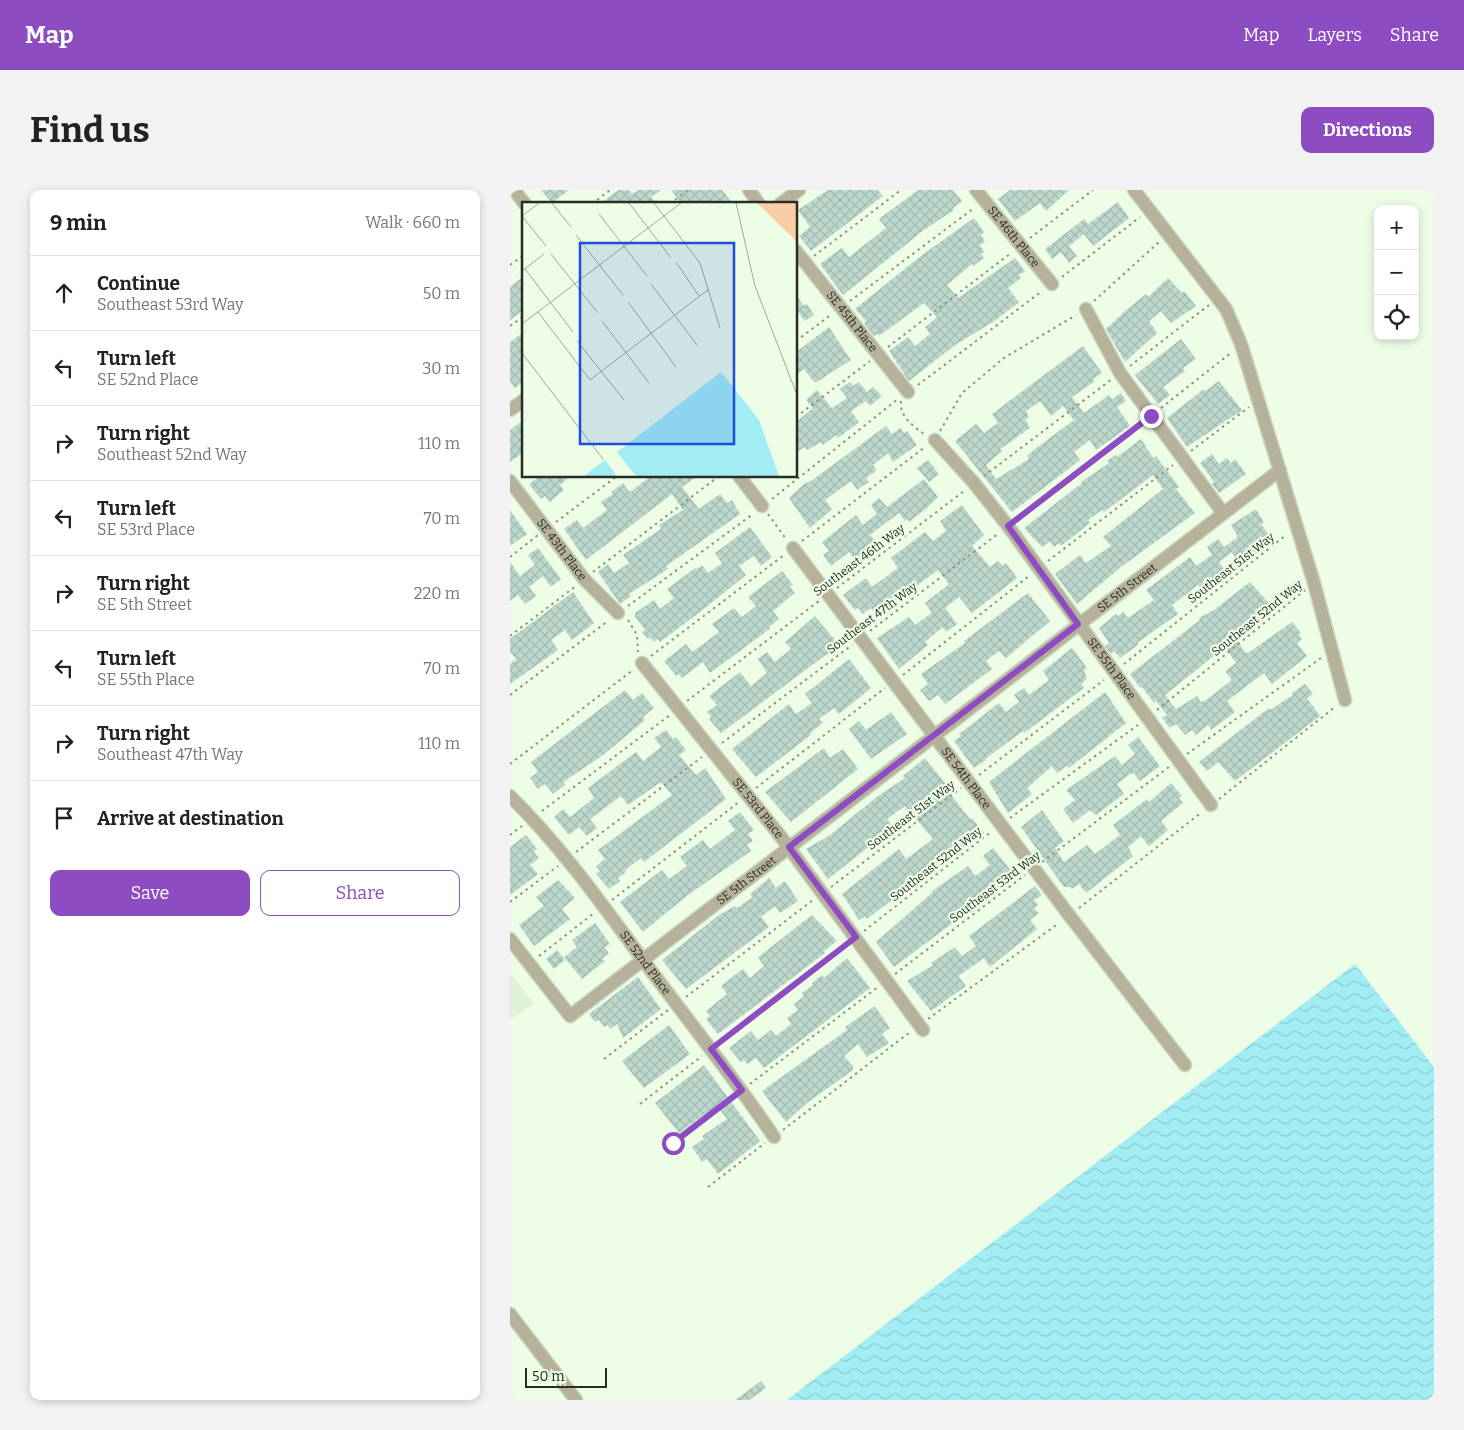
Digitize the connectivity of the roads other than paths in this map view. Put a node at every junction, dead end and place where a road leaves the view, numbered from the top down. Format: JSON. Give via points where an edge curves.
{"nodes":[{"id":1,"x":514,"y":190,"type":"edge"},
{"id":2,"x":749,"y":190,"type":"edge"},
{"id":3,"x":799,"y":190,"type":"edge"},
{"id":4,"x":1134,"y":190,"type":"edge"},
{"id":5,"x":980,"y":195,"type":"edge"},
{"id":6,"x":523,"y":202,"type":"edge"},
{"id":7,"x":758,"y":202,"type":"edge"},
{"id":8,"x":783,"y":202,"type":"edge"},
{"id":9,"x":798,"y":254,"type":"edge"},
{"id":10,"x":1052,"y":284,"type":"road end"},
{"id":11,"x":1086,"y":309,"type":"road end"},
{"id":12,"x":905,"y":394,"type":"road end"},
{"id":13,"x":522,"y":401,"type":"edge"},
{"id":14,"x":510,"y":410,"type":"edge"},
{"id":15,"x":935,"y":440,"type":"road end"},
{"id":16,"x":1280,"y":470,"type":"junction"},
{"id":17,"x":741,"y":478,"type":"edge"},
{"id":18,"x":510,"y":482,"type":"edge"},
{"id":19,"x":762,"y":506,"type":"road end"},
{"id":20,"x":1223,"y":513,"type":"junction"},
{"id":21,"x":793,"y":548,"type":"road end"},
{"id":22,"x":618,"y":613,"type":"road end"},
{"id":23,"x":1078,"y":624,"type":"junction"},
{"id":24,"x":642,"y":663,"type":"road end"},
{"id":25,"x":1345,"y":700,"type":"road end"},
{"id":26,"x":934,"y":735,"type":"junction"},
{"id":27,"x":510,"y":796,"type":"edge"},
{"id":28,"x":1211,"y":805,"type":"road end"},
{"id":29,"x":789,"y":847,"type":"junction"},
{"id":30,"x":510,"y":939,"type":"edge"},
{"id":31,"x":643,"y":960,"type":"junction"},
{"id":32,"x":921,"y":1028,"type":"road end"},
{"id":33,"x":1185,"y":1065,"type":"dead end"},
{"id":34,"x":774,"y":1137,"type":"road end"},
{"id":35,"x":510,"y":1314,"type":"edge"},
{"id":36,"x":576,"y":1400,"type":"edge"}],
"edges":[{"from":1,"to":6,"type":"street"},
{"from":2,"to":7,"type":"street"},
{"from":3,"to":8,"type":"street"},
{"from":4,"to":16,"type":"street","via":[[1226,309],[1241,344]]},
{"from":5,"to":10,"type":"street","name":"SE 46th Place"},
{"from":9,"to":12,"type":"street","name":"SE 45th Place"},
{"from":11,"to":20,"type":"street","via":[[1120,373]]},
{"from":13,"to":14,"type":"street"},
{"from":15,"to":23,"type":"street","name":"SE 55th Place","via":[[1008,526]]},
{"from":16,"to":20,"type":"street","name":"SE 5th Street"},
{"from":16,"to":25,"type":"street"},
{"from":17,"to":19,"type":"street"},
{"from":18,"to":22,"type":"street","name":"SE 43th Place","via":[[584,579]]},
{"from":20,"to":23,"type":"street","name":"SE 5th Street"},
{"from":21,"to":26,"type":"street","name":"SE 54th Place"},
{"from":23,"to":26,"type":"street","name":"SE 5th Street"},
{"from":23,"to":28,"type":"street","name":"SE 55th Place"},
{"from":24,"to":29,"type":"street","name":"SE 53rd Place"},
{"from":26,"to":29,"type":"street","name":"SE 5th Street"},
{"from":26,"to":33,"type":"street","name":"SE 54th Place"},
{"from":27,"to":31,"type":"street","name":"SE 52nd Place","via":[[533,818]]},
{"from":29,"to":31,"type":"street","name":"SE 5th Street"},
{"from":29,"to":32,"type":"street","name":"SE 53rd Place"},
{"from":30,"to":31,"type":"street","name":"SE 5th Street","via":[[570,1016]]},
{"from":31,"to":34,"type":"street","name":"SE 52nd Place"},
{"from":35,"to":36,"type":"street"}]}
